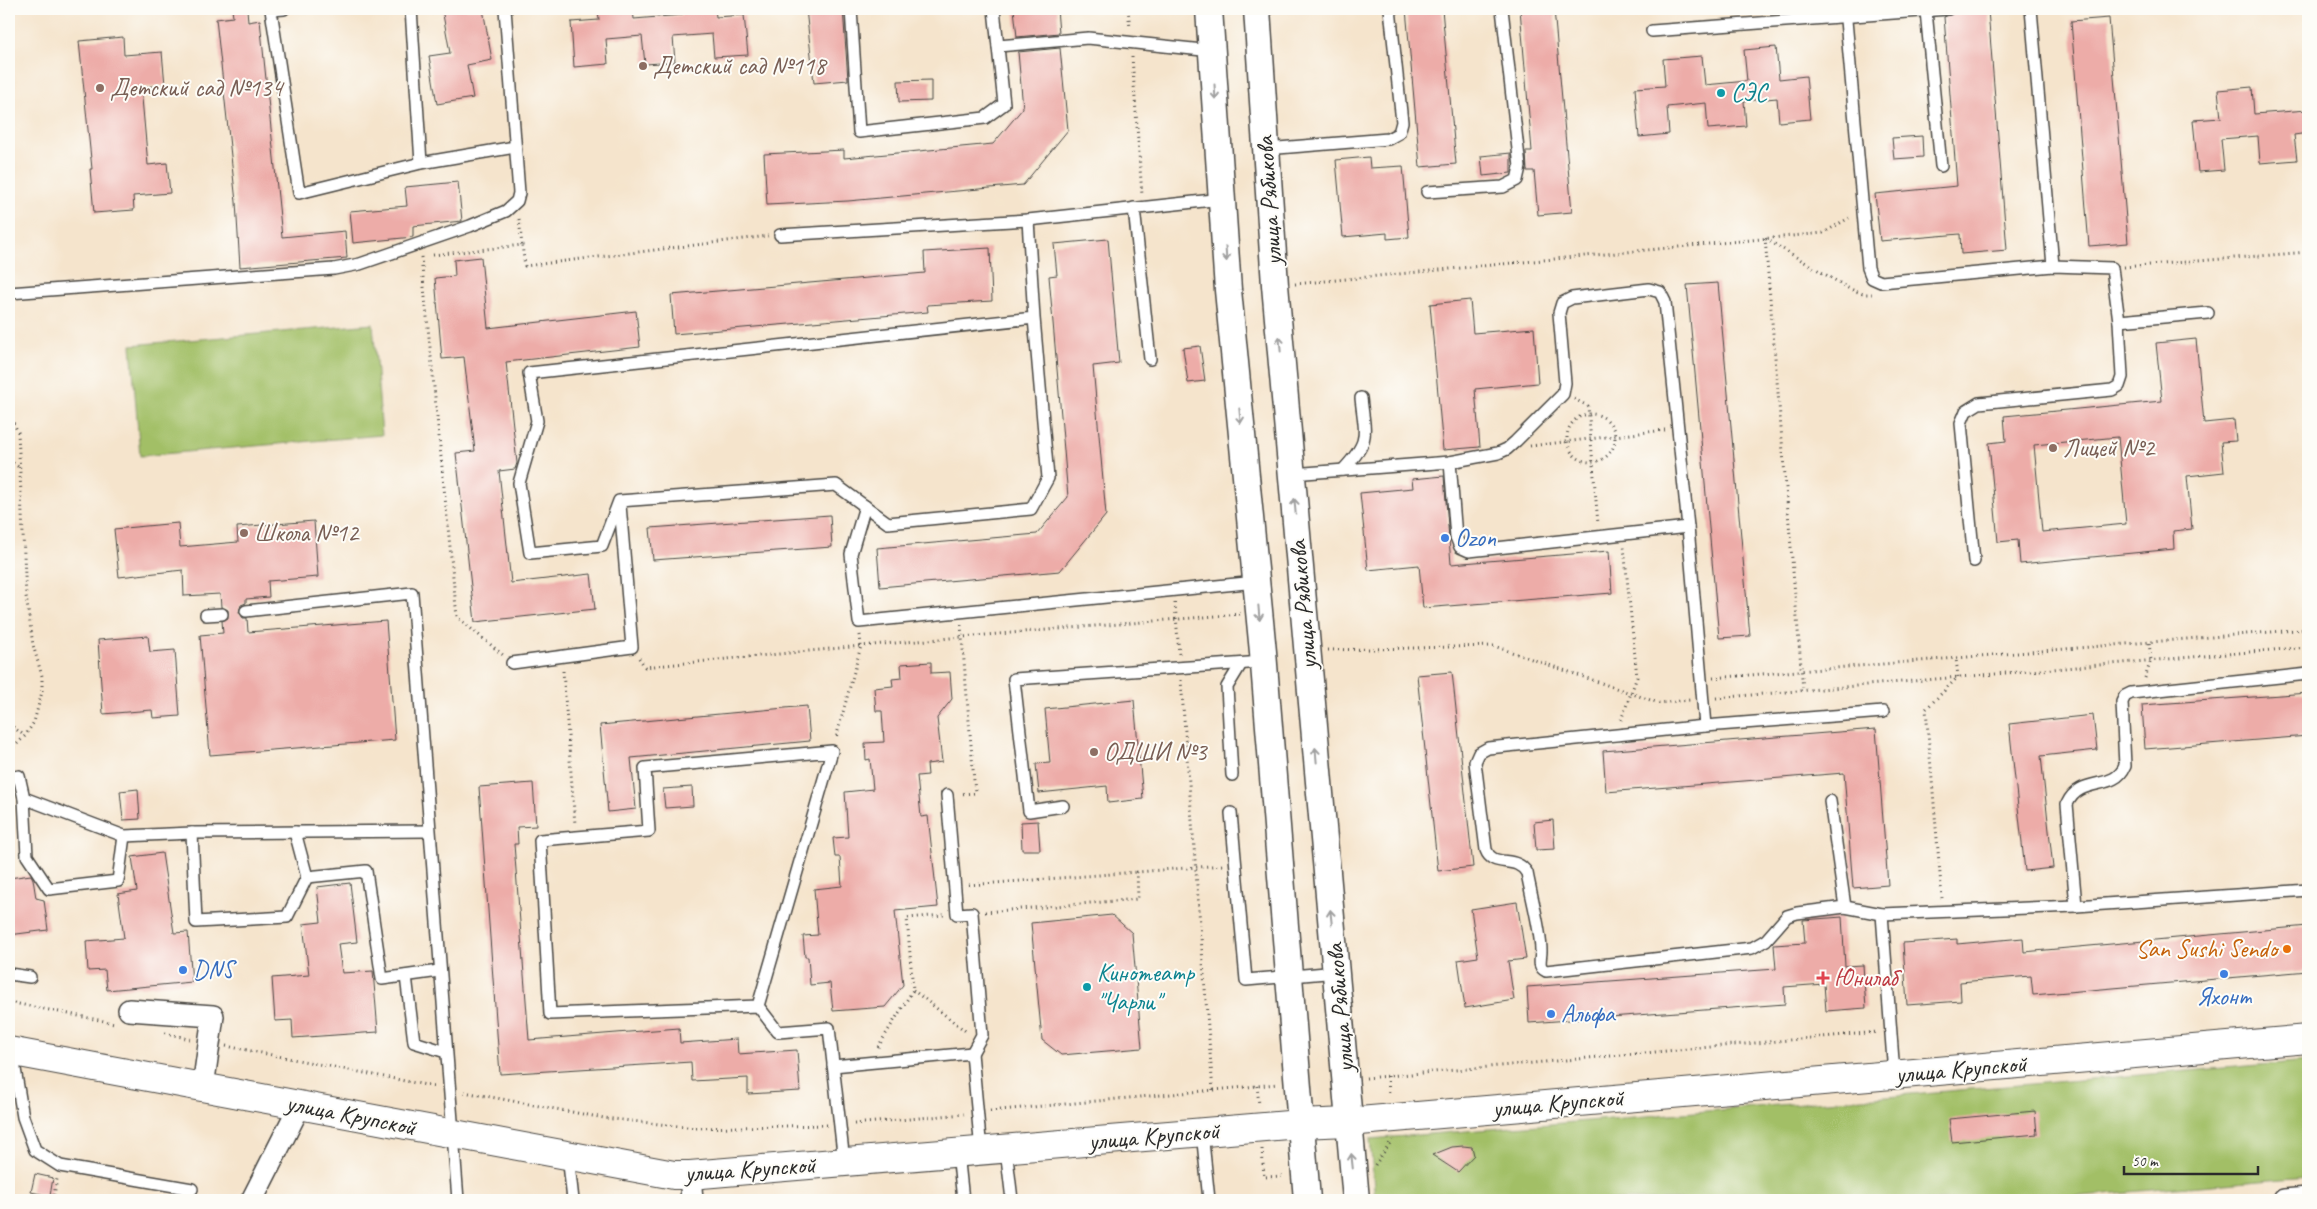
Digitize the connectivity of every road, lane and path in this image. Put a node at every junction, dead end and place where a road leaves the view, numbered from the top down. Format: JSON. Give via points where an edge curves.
{"nodes":[{"id":1,"x":284,"y":9,"type":"edge"},
{"id":2,"x":411,"y":9,"type":"edge"},
{"id":3,"x":505,"y":9,"type":"edge"},
{"id":4,"x":851,"y":9,"type":"edge"},
{"id":5,"x":994,"y":9,"type":"edge"},
{"id":6,"x":1128,"y":9,"type":"edge"},
{"id":7,"x":1209,"y":9,"type":"edge"},
{"id":8,"x":1258,"y":9,"type":"edge"},
{"id":9,"x":1390,"y":9,"type":"edge"},
{"id":10,"x":1502,"y":9,"type":"edge"},
{"id":11,"x":1942,"y":9,"type":"edge"},
{"id":12,"x":1948,"y":9,"type":"edge"},
{"id":13,"x":2031,"y":9,"type":"edge"},
{"id":14,"x":1926,"y":11,"type":"junction"},
{"id":15,"x":1845,"y":13,"type":"edge"},
{"id":16,"x":1652,"y":31,"type":"dead end"},
{"id":17,"x":1131,"y":43,"type":"junction"},
{"id":18,"x":998,"y":46,"type":"junction"},
{"id":19,"x":1212,"y":51,"type":"junction"},
{"id":20,"x":515,"y":147,"type":"junction"},
{"id":21,"x":1266,"y":149,"type":"junction"},
{"id":22,"x":421,"y":163,"type":"junction"},
{"id":23,"x":1941,"y":166,"type":"dead end"},
{"id":24,"x":1427,"y":192,"type":"dead end"},
{"id":25,"x":1222,"y":199,"type":"junction"},
{"id":26,"x":517,"y":201,"type":"junction"},
{"id":27,"x":1138,"y":208,"type":"junction"},
{"id":28,"x":1863,"y":210,"type":"junction"},
{"id":29,"x":1028,"y":220,"type":"junction"},
{"id":30,"x":780,"y":235,"type":"joint"},
{"id":31,"x":1765,"y":238,"type":"junction"},
{"id":32,"x":522,"y":245,"type":"junction"},
{"id":33,"x":2308,"y":252,"type":"edge"},
{"id":34,"x":421,"y":257,"type":"junction"},
{"id":35,"x":412,"y":258,"type":"dead end"},
{"id":36,"x":2053,"y":266,"type":"junction"},
{"id":37,"x":2112,"y":268,"type":"junction"},
{"id":38,"x":1875,"y":279,"type":"junction"},
{"id":39,"x":1274,"y":286,"type":"junction"},
{"id":40,"x":9,"y":293,"type":"edge"},
{"id":41,"x":2208,"y":313,"type":"dead end"},
{"id":42,"x":1034,"y":318,"type":"junction"},
{"id":43,"x":2120,"y":321,"type":"junction"},
{"id":44,"x":1150,"y":359,"type":"dead end"},
{"id":45,"x":1563,"y":394,"type":"junction"},
{"id":46,"x":1361,"y":398,"type":"dead end"},
{"id":47,"x":9,"y":414,"type":"edge"},
{"id":48,"x":1588,"y":414,"type":"junction"},
{"id":49,"x":1678,"y":428,"type":"junction"},
{"id":50,"x":1614,"y":436,"type":"junction"},
{"id":51,"x":1591,"y":439,"type":"junction"},
{"id":52,"x":1567,"y":442,"type":"junction"},
{"id":53,"x":1507,"y":449,"type":"junction"},
{"id":54,"x":9,"y":460,"type":"edge"},
{"id":55,"x":1450,"y":462,"type":"junction"},
{"id":56,"x":1592,"y":462,"type":"junction"},
{"id":57,"x":20,"y":468,"type":"junction"},
{"id":58,"x":1343,"y":470,"type":"junction"},
{"id":59,"x":1292,"y":474,"type":"junction"},
{"id":60,"x":620,"y":501,"type":"junction"},
{"id":61,"x":865,"y":506,"type":"junction"},
{"id":62,"x":1688,"y":527,"type":"junction"},
{"id":63,"x":1622,"y":534,"type":"junction"},
{"id":64,"x":1599,"y":537,"type":"junction"},
{"id":65,"x":1974,"y":561,"type":"dead end"},
{"id":66,"x":1256,"y":582,"type":"junction"},
{"id":67,"x":1174,"y":590,"type":"junction"},
{"id":68,"x":246,"y":611,"type":"dead end"},
{"id":69,"x":960,"y":612,"type":"junction"},
{"id":70,"x":222,"y":614,"type":"dead end"},
{"id":71,"x":1241,"y":614,"type":"dead end"},
{"id":72,"x":206,"y":616,"type":"dead end"},
{"id":73,"x":1176,"y":619,"type":"junction"},
{"id":74,"x":859,"y":622,"type":"junction"},
{"id":75,"x":2308,"y":628,"type":"edge"},
{"id":76,"x":962,"y":637,"type":"junction"},
{"id":77,"x":2149,"y":642,"type":"junction"},
{"id":78,"x":861,"y":646,"type":"junction"},
{"id":79,"x":632,"y":647,"type":"junction"},
{"id":80,"x":2308,"y":647,"type":"edge"},
{"id":81,"x":1307,"y":650,"type":"junction"},
{"id":82,"x":561,"y":656,"type":"junction"},
{"id":83,"x":1956,"y":658,"type":"junction"},
{"id":84,"x":2151,"y":660,"type":"junction"},
{"id":85,"x":512,"y":663,"type":"joint"},
{"id":86,"x":1252,"y":663,"type":"junction"},
{"id":87,"x":1180,"y":668,"type":"junction"},
{"id":88,"x":1801,"y":671,"type":"junction"},
{"id":89,"x":2308,"y":674,"type":"edge"},
{"id":90,"x":1958,"y":677,"type":"junction"},
{"id":91,"x":1701,"y":679,"type":"junction"},
{"id":92,"x":1803,"y":690,"type":"junction"},
{"id":93,"x":2141,"y":692,"type":"junction"},
{"id":94,"x":1630,"y":693,"type":"junction"},
{"id":95,"x":1702,"y":699,"type":"junction"},
{"id":96,"x":1883,"y":712,"type":"dead end"},
{"id":97,"x":9,"y":724,"type":"edge"},
{"id":98,"x":1705,"y":726,"type":"junction"},
{"id":99,"x":1615,"y":735,"type":"junction"},
{"id":100,"x":25,"y":736,"type":"junction"},
{"id":101,"x":832,"y":751,"type":"junction"},
{"id":102,"x":9,"y":752,"type":"edge"},
{"id":103,"x":1232,"y":775,"type":"dead end"},
{"id":104,"x":9,"y":778,"type":"edge"},
{"id":105,"x":947,"y":795,"type":"joint"},
{"id":106,"x":24,"y":798,"type":"junction"},
{"id":107,"x":1830,"y":801,"type":"dead end"},
{"id":108,"x":1064,"y":806,"type":"dead end"},
{"id":109,"x":1231,"y":813,"type":"dead end"},
{"id":110,"x":429,"y":831,"type":"junction"},
{"id":111,"x":295,"y":832,"type":"junction"},
{"id":112,"x":192,"y":833,"type":"junction"},
{"id":113,"x":124,"y":836,"type":"junction"},
{"id":114,"x":576,"y":837,"type":"junction"},
{"id":115,"x":1236,"y":864,"type":"junction"},
{"id":116,"x":1196,"y":867,"type":"junction"},
{"id":117,"x":1138,"y":872,"type":"junction"},
{"id":118,"x":306,"y":877,"type":"junction"},
{"id":119,"x":954,"y":886,"type":"junction"},
{"id":120,"x":2308,"y":890,"type":"edge"},
{"id":121,"x":2076,"y":906,"type":"junction"},
{"id":122,"x":1845,"y":908,"type":"junction"},
{"id":123,"x":1943,"y":911,"type":"junction"},
{"id":124,"x":972,"y":913,"type":"junction"},
{"id":125,"x":957,"y":914,"type":"junction"},
{"id":126,"x":1882,"y":914,"type":"junction"},
{"id":127,"x":439,"y":971,"type":"junction"},
{"id":128,"x":1337,"y":972,"type":"junction"},
{"id":129,"x":9,"y":974,"type":"edge"},
{"id":130,"x":406,"y":976,"type":"junction"},
{"id":131,"x":1289,"y":976,"type":"junction"},
{"id":132,"x":30,"y":977,"type":"dead end"},
{"id":133,"x":913,"y":990,"type":"junction"},
{"id":134,"x":9,"y":1002,"type":"edge"},
{"id":135,"x":758,"y":1006,"type":"junction"},
{"id":136,"x":126,"y":1018,"type":"joint"},
{"id":137,"x":1891,"y":1030,"type":"junction"},
{"id":138,"x":162,"y":1033,"type":"dead end"},
{"id":139,"x":2308,"y":1039,"type":"edge"},
{"id":140,"x":978,"y":1041,"type":"junction"},
{"id":141,"x":209,"y":1042,"type":"junction"},
{"id":142,"x":11,"y":1051,"type":"edge"},
{"id":143,"x":446,"y":1052,"type":"junction"},
{"id":144,"x":972,"y":1053,"type":"junction"},
{"id":145,"x":868,"y":1063,"type":"junction"},
{"id":146,"x":833,"y":1066,"type":"junction"},
{"id":147,"x":1894,"y":1074,"type":"junction"},
{"id":148,"x":1347,"y":1079,"type":"junction"},
{"id":149,"x":1298,"y":1082,"type":"junction"},
{"id":150,"x":202,"y":1087,"type":"junction"},
{"id":151,"x":448,"y":1089,"type":"junction"},
{"id":152,"x":1213,"y":1091,"type":"junction"},
{"id":153,"x":300,"y":1105,"type":"junction"},
{"id":154,"x":978,"y":1112,"type":"junction"},
{"id":155,"x":1348,"y":1122,"type":"junction"},
{"id":156,"x":1300,"y":1124,"type":"junction"},
{"id":157,"x":839,"y":1125,"type":"junction"},
{"id":158,"x":1202,"y":1132,"type":"junction"},
{"id":159,"x":452,"y":1134,"type":"junction"},
{"id":160,"x":982,"y":1151,"type":"junction"},
{"id":161,"x":568,"y":1155,"type":"junction"},
{"id":162,"x":844,"y":1162,"type":"junction"},
{"id":163,"x":60,"y":1166,"type":"junction"},
{"id":164,"x":691,"y":1188,"type":"edge"},
{"id":165,"x":192,"y":1189,"type":"dead end"},
{"id":166,"x":2308,"y":1198,"type":"edge"},
{"id":167,"x":53,"y":1200,"type":"edge"},
{"id":168,"x":252,"y":1200,"type":"edge"},
{"id":169,"x":458,"y":1200,"type":"edge"},
{"id":170,"x":573,"y":1200,"type":"edge"},
{"id":171,"x":963,"y":1200,"type":"edge"},
{"id":172,"x":1012,"y":1200,"type":"edge"},
{"id":173,"x":1209,"y":1200,"type":"edge"},
{"id":174,"x":1307,"y":1200,"type":"edge"},
{"id":175,"x":1356,"y":1200,"type":"edge"},
{"id":176,"x":2284,"y":1200,"type":"edge"}],
"edges":[{"from":1,"to":22,"type":"lane","via":[[271,10],[299,193]]},
{"from":2,"to":22,"type":"lane"},
{"from":3,"to":20,"type":"lane"},
{"from":4,"to":18,"type":"lane","via":[[859,132],[985,118],[1004,104]]},
{"from":5,"to":18,"type":"lane"},
{"from":6,"to":17,"type":"path"},
{"from":7,"to":19,"type":"street","name":"улица Рябикова"},
{"from":8,"to":21,"type":"street","name":"улица Рябикова"},
{"from":9,"to":21,"type":"lane","via":[[1402,122],[1399,133],[1388,138]]},
{"from":10,"to":24,"type":"lane","via":[[1520,167],[1517,180],[1503,187]]},
{"from":11,"to":12,"type":"lane"},
{"from":11,"to":14,"type":"lane"},
{"from":13,"to":36,"type":"lane"},
{"from":14,"to":15,"type":"lane"},
{"from":14,"to":23,"type":"lane"},
{"from":15,"to":16,"type":"lane"},
{"from":15,"to":28,"type":"lane"},
{"from":17,"to":18,"type":"lane","via":[[1088,38]]},
{"from":17,"to":19,"type":"lane"},
{"from":17,"to":27,"type":"path"},
{"from":19,"to":25,"type":"street","name":"улица Рябикова","one_way":true},
{"from":20,"to":22,"type":"lane"},
{"from":20,"to":26,"type":"lane"},
{"from":21,"to":39,"type":"street","name":"улица Рябикова"},
{"from":25,"to":27,"type":"lane"},
{"from":25,"to":66,"type":"street","name":"улица Рябикова","one_way":true},
{"from":26,"to":32,"type":"path"},
{"from":26,"to":40,"type":"lane","via":[[506,211],[470,226],[343,268]]},
{"from":27,"to":29,"type":"lane"},
{"from":27,"to":44,"type":"lane"},
{"from":28,"to":31,"type":"path","via":[[1824,233]]},
{"from":28,"to":38,"type":"lane","via":[[1868,268]]},
{"from":29,"to":30,"type":"lane"},
{"from":29,"to":42,"type":"lane"},
{"from":30,"to":32,"type":"path","via":[[525,266]]},
{"from":31,"to":38,"type":"path","via":[[1863,294],[1877,294]]},
{"from":31,"to":39,"type":"path"},
{"from":31,"to":88,"type":"path"},
{"from":32,"to":34,"type":"path"},
{"from":33,"to":37,"type":"path"},
{"from":34,"to":35,"type":"path"},
{"from":34,"to":85,"type":"path","via":[[457,618]]},
{"from":36,"to":37,"type":"lane"},
{"from":36,"to":38,"type":"lane","via":[[1881,282]]},
{"from":37,"to":43,"type":"lane"},
{"from":59,"to":39,"type":"street","name":"улица Рябикова","one_way":true},
{"from":41,"to":43,"type":"lane"},
{"from":42,"to":60,"type":"lane","via":[[529,373],[536,421],[519,483],[530,553],[602,546]]},
{"from":42,"to":61,"type":"lane","via":[[1048,478],[1031,509],[888,523]]},
{"from":43,"to":65,"type":"lane","via":[[2122,377],[2119,386],[2112,390],[1979,403],[1966,411],[1961,423]]},
{"from":45,"to":48,"type":"path","via":[[1588,406]]},
{"from":45,"to":49,"type":"lane","via":[[1565,383],[1559,313],[1562,303],[1572,298],[1650,289],[1660,292],[1665,302]]},
{"from":45,"to":53,"type":"lane"},
{"from":46,"to":58,"type":"lane","via":[[1365,438],[1359,453]]},
{"from":47,"to":57,"type":"path","via":[[18,432]]},
{"from":48,"to":50,"type":"path","via":[[1607,420]]},
{"from":48,"to":51,"type":"path"},
{"from":48,"to":52,"type":"path","via":[[1570,425]]},
{"from":49,"to":50,"type":"path"},
{"from":49,"to":62,"type":"lane"},
{"from":50,"to":51,"type":"path"},
{"from":50,"to":56,"type":"path","via":[[1611,451]]},
{"from":51,"to":52,"type":"path"},
{"from":51,"to":56,"type":"path"},
{"from":52,"to":53,"type":"path"},
{"from":52,"to":56,"type":"path","via":[[1574,455]]},
{"from":53,"to":55,"type":"lane"},
{"from":54,"to":57,"type":"path"},
{"from":55,"to":58,"type":"lane"},
{"from":55,"to":64,"type":"lane","via":[[1456,537],[1460,547],[1469,551]]},
{"from":56,"to":64,"type":"path"},
{"from":57,"to":100,"type":"path","via":[[26,596],[42,676],[39,707]]},
{"from":58,"to":59,"type":"lane"},
{"from":81,"to":59,"type":"street","name":"улица Рябикова","one_way":true},
{"from":60,"to":61,"type":"lane","via":[[836,485]]},
{"from":60,"to":79,"type":"lane"},
{"from":61,"to":74,"type":"lane","via":[[851,554]]},
{"from":62,"to":63,"type":"lane"},
{"from":62,"to":91,"type":"lane"},
{"from":63,"to":64,"type":"lane"},
{"from":63,"to":94,"type":"path","via":[[1637,677]]},
{"from":66,"to":67,"type":"lane"},
{"from":66,"to":86,"type":"street","name":"улица Рябикова","one_way":true},
{"from":67,"to":69,"type":"lane"},
{"from":67,"to":73,"type":"path"},
{"from":68,"to":110,"type":"lane","via":[[412,594]]},
{"from":69,"to":74,"type":"lane"},
{"from":69,"to":76,"type":"path"},
{"from":70,"to":72,"type":"lane"},
{"from":71,"to":73,"type":"path"},
{"from":73,"to":76,"type":"path"},
{"from":73,"to":87,"type":"path"},
{"from":74,"to":78,"type":"path"},
{"from":75,"to":77,"type":"path"},
{"from":76,"to":78,"type":"path"},
{"from":76,"to":105,"type":"path","via":[[974,793]]},
{"from":77,"to":83,"type":"path"},
{"from":77,"to":84,"type":"path"},
{"from":78,"to":79,"type":"path","via":[[645,666]]},
{"from":78,"to":101,"type":"path"},
{"from":79,"to":82,"type":"lane"},
{"from":80,"to":84,"type":"path"},
{"from":81,"to":94,"type":"path","via":[[1494,646]]},
{"from":128,"to":81,"type":"street","name":"улица Рябикова","one_way":true},
{"from":82,"to":85,"type":"lane"},
{"from":82,"to":114,"type":"path"},
{"from":83,"to":88,"type":"path"},
{"from":83,"to":90,"type":"path"},
{"from":84,"to":90,"type":"path"},
{"from":84,"to":93,"type":"path"},
{"from":86,"to":87,"type":"lane"},
{"from":86,"to":103,"type":"lane","via":[[1227,687]]},
{"from":86,"to":131,"type":"street","name":"улица Рябикова"},
{"from":87,"to":108,"type":"lane","via":[[1014,679],[1029,812]]},
{"from":87,"to":116,"type":"path"},
{"from":88,"to":91,"type":"path"},
{"from":88,"to":92,"type":"path"},
{"from":89,"to":93,"type":"lane"},
{"from":90,"to":92,"type":"path"},
{"from":90,"to":123,"type":"path","via":[[1926,709]]},
{"from":91,"to":95,"type":"lane"},
{"from":92,"to":95,"type":"path"},
{"from":93,"to":121,"type":"lane","via":[[2125,696],[2122,702],[2125,766],[2122,774],[2080,788],[2071,795],[2067,804]]},
{"from":94,"to":95,"type":"path","via":[[1659,703]]},
{"from":94,"to":99,"type":"path"},
{"from":95,"to":98,"type":"lane"},
{"from":96,"to":98,"type":"lane"},
{"from":97,"to":100,"type":"path"},
{"from":98,"to":99,"type":"lane"},
{"from":99,"to":122,"type":"lane","via":[[1488,748],[1478,753],[1475,762],[1486,850],[1493,860],[1523,866],[1527,874],[1542,949],[1542,969],[1752,948],[1766,940],[1787,916]]},
{"from":100,"to":102,"type":"path"},
{"from":101,"to":114,"type":"lane","via":[[645,768],[649,831]]},
{"from":101,"to":135,"type":"lane"},
{"from":104,"to":106,"type":"lane","via":[[20,776]]},
{"from":105,"to":119,"type":"lane"},
{"from":106,"to":113,"type":"lane"},
{"from":106,"to":113,"type":"lane","via":[[28,856],[49,889],[118,882]]},
{"from":107,"to":122,"type":"lane"},
{"from":109,"to":115,"type":"lane"},
{"from":110,"to":111,"type":"lane"},
{"from":110,"to":127,"type":"lane"},
{"from":111,"to":112,"type":"lane"},
{"from":111,"to":118,"type":"lane"},
{"from":112,"to":113,"type":"lane"},
{"from":112,"to":118,"type":"lane","via":[[196,922],[287,917]]},
{"from":114,"to":135,"type":"lane","via":[[540,840],[550,1014]]},
{"from":115,"to":116,"type":"path"},
{"from":115,"to":131,"type":"lane","via":[[1246,980]]},
{"from":116,"to":117,"type":"path"},
{"from":116,"to":152,"type":"path"},
{"from":117,"to":119,"type":"path"},
{"from":117,"to":124,"type":"path","via":[[1138,899]]},
{"from":118,"to":130,"type":"lane","via":[[366,871],[382,979]]},
{"from":119,"to":125,"type":"lane"},
{"from":120,"to":121,"type":"lane"},
{"from":121,"to":123,"type":"lane"},
{"from":122,"to":126,"type":"lane"},
{"from":123,"to":126,"type":"lane"},
{"from":124,"to":125,"type":"lane"},
{"from":124,"to":140,"type":"lane","via":[[982,1035]]},
{"from":125,"to":133,"type":"path","via":[[907,918]]},
{"from":126,"to":137,"type":"lane"},
{"from":127,"to":130,"type":"lane"},
{"from":127,"to":143,"type":"lane"},
{"from":128,"to":131,"type":"lane"},
{"from":128,"to":148,"type":"street","name":"улица Рябикова"},
{"from":129,"to":132,"type":"lane"},
{"from":130,"to":143,"type":"lane","via":[[414,1042]]},
{"from":131,"to":149,"type":"street","name":"улица Рябикова"},
{"from":133,"to":140,"type":"path"},
{"from":133,"to":145,"type":"path"},
{"from":134,"to":136,"type":"path"},
{"from":135,"to":146,"type":"lane","via":[[778,1032],[829,1028]]},
{"from":136,"to":141,"type":"street","via":[[213,1016]]},
{"from":137,"to":147,"type":"lane"},
{"from":137,"to":148,"type":"path"},
{"from":138,"to":141,"type":"path"},
{"from":139,"to":147,"type":"main road","name":"улица Крупской"},
{"from":140,"to":144,"type":"lane"},
{"from":141,"to":150,"type":"street"},
{"from":141,"to":151,"type":"path"},
{"from":142,"to":150,"type":"main road","name":"улица Крупской"},
{"from":142,"to":163,"type":"lane","via":[[23,1117],[36,1150]]},
{"from":143,"to":151,"type":"lane"},
{"from":144,"to":145,"type":"lane"},
{"from":144,"to":154,"type":"lane"},
{"from":145,"to":146,"type":"lane"},
{"from":146,"to":157,"type":"lane"},
{"from":147,"to":155,"type":"main road","name":"улица Крупской"},
{"from":148,"to":155,"type":"street","name":"улица Рябикова"},
{"from":149,"to":152,"type":"path"},
{"from":149,"to":156,"type":"street","name":"улица Рябикова"},
{"from":150,"to":153,"type":"main road","name":"улица Крупской"},
{"from":151,"to":157,"type":"path","via":[[604,1118],[696,1128]]},
{"from":151,"to":159,"type":"lane"},
{"from":152,"to":154,"type":"path"},
{"from":153,"to":159,"type":"main road","name":"улица Крупской"},
{"from":153,"to":168,"type":"street"},
{"from":154,"to":157,"type":"path"},
{"from":154,"to":160,"type":"lane"},
{"from":155,"to":156,"type":"main road","name":"улица Крупской"},
{"from":175,"to":155,"type":"street","name":"улица Рябикова","one_way":true},
{"from":156,"to":158,"type":"main road","name":"улица Крупской"},
{"from":156,"to":174,"type":"street","name":"улица Рябикова"},
{"from":157,"to":162,"type":"lane"},
{"from":158,"to":160,"type":"main road","name":"улица Крупской"},
{"from":158,"to":173,"type":"lane"},
{"from":159,"to":161,"type":"main road","name":"улица Крупской"},
{"from":159,"to":169,"type":"lane"},
{"from":160,"to":162,"type":"main road","name":"улица Крупской"},
{"from":160,"to":171,"type":"lane"},
{"from":160,"to":172,"type":"lane"},
{"from":161,"to":164,"type":"main road","name":"улица Крупской","via":[[674,1175]]},
{"from":161,"to":170,"type":"lane"},
{"from":162,"to":164,"type":"main road","name":"улица Крупской"},
{"from":163,"to":165,"type":"lane"},
{"from":163,"to":167,"type":"path"},
{"from":166,"to":176,"type":"street"}]}
